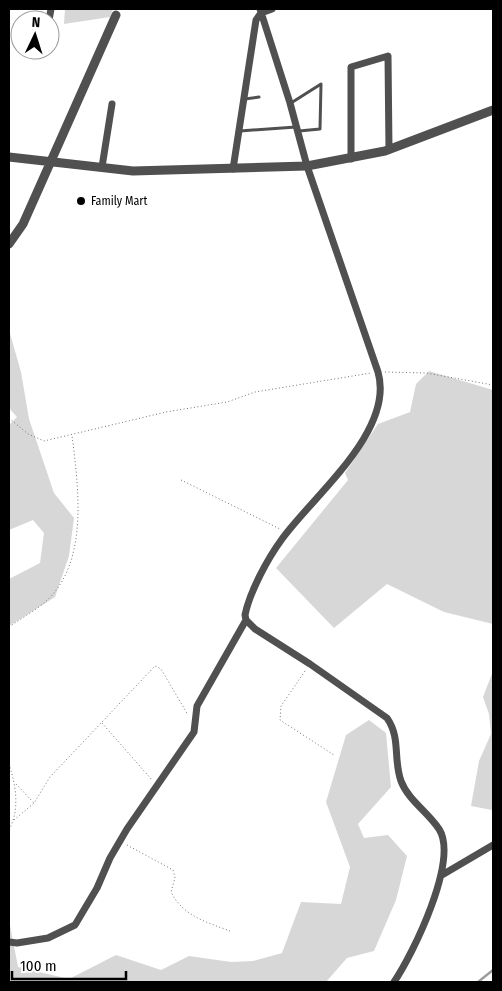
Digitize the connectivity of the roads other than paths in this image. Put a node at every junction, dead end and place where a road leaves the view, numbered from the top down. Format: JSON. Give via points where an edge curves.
{"nodes":[{"id":1,"x":272,"y":9,"type":"edge"},
{"id":2,"x":260,"y":11,"type":"edge"},
{"id":3,"x":117,"y":12,"type":"edge"},
{"id":4,"x":259,"y":97,"type":"dead end"},
{"id":5,"x":244,"y":99,"type":"junction"},
{"id":6,"x":112,"y":104,"type":"dead end"},
{"id":7,"x":290,"y":104,"type":"junction"},
{"id":8,"x":493,"y":110,"type":"edge"},
{"id":9,"x":296,"y":129,"type":"junction"},
{"id":10,"x":240,"y":131,"type":"junction"},
{"id":11,"x":390,"y":150,"type":"junction"},
{"id":12,"x":9,"y":157,"type":"edge"},
{"id":13,"x":351,"y":159,"type":"junction"},
{"id":14,"x":50,"y":161,"type":"junction"},
{"id":15,"x":306,"y":166,"type":"junction"},
{"id":16,"x":102,"y":167,"type":"junction"},
{"id":17,"x":233,"y":169,"type":"junction"},
{"id":18,"x":9,"y":244,"type":"edge"},
{"id":19,"x":246,"y":620,"type":"junction"},
{"id":20,"x":493,"y":845,"type":"edge"},
{"id":21,"x":442,"y":875,"type":"junction"},
{"id":22,"x":9,"y":942,"type":"edge"},
{"id":23,"x":394,"y":982,"type":"edge"}],
"edges":[{"from":1,"to":2,"type":"street"},
{"from":2,"to":5,"type":"street"},
{"from":2,"to":7,"type":"street"},
{"from":3,"to":14,"type":"street"},
{"from":4,"to":5,"type":"lane"},
{"from":5,"to":10,"type":"street"},
{"from":6,"to":16,"type":"street"},
{"from":7,"to":9,"type":"street"},
{"from":7,"to":9,"type":"lane","via":[[321,84],[320,129]]},
{"from":8,"to":11,"type":"street"},
{"from":9,"to":10,"type":"lane"},
{"from":9,"to":15,"type":"street"},
{"from":10,"to":17,"type":"street"},
{"from":11,"to":13,"type":"street"},
{"from":11,"to":13,"type":"street","via":[[388,56],[351,67]]},
{"from":12,"to":14,"type":"street"},
{"from":13,"to":15,"type":"street"},
{"from":14,"to":16,"type":"street"},
{"from":14,"to":18,"type":"street","via":[[23,224]]},
{"from":15,"to":17,"type":"street"},
{"from":15,"to":19,"type":"street","via":[[381,388],[362,444],[287,532],[268,561],[246,608]]},
{"from":16,"to":17,"type":"street","via":[[161,171]]},
{"from":19,"to":21,"type":"street","via":[[380,712],[391,724],[397,742],[402,783],[440,829],[443,838]]},
{"from":19,"to":22,"type":"street","via":[[197,706],[194,732],[120,841],[75,925],[48,938]]},
{"from":20,"to":21,"type":"street"},
{"from":21,"to":23,"type":"street","via":[[408,960]]}]}
